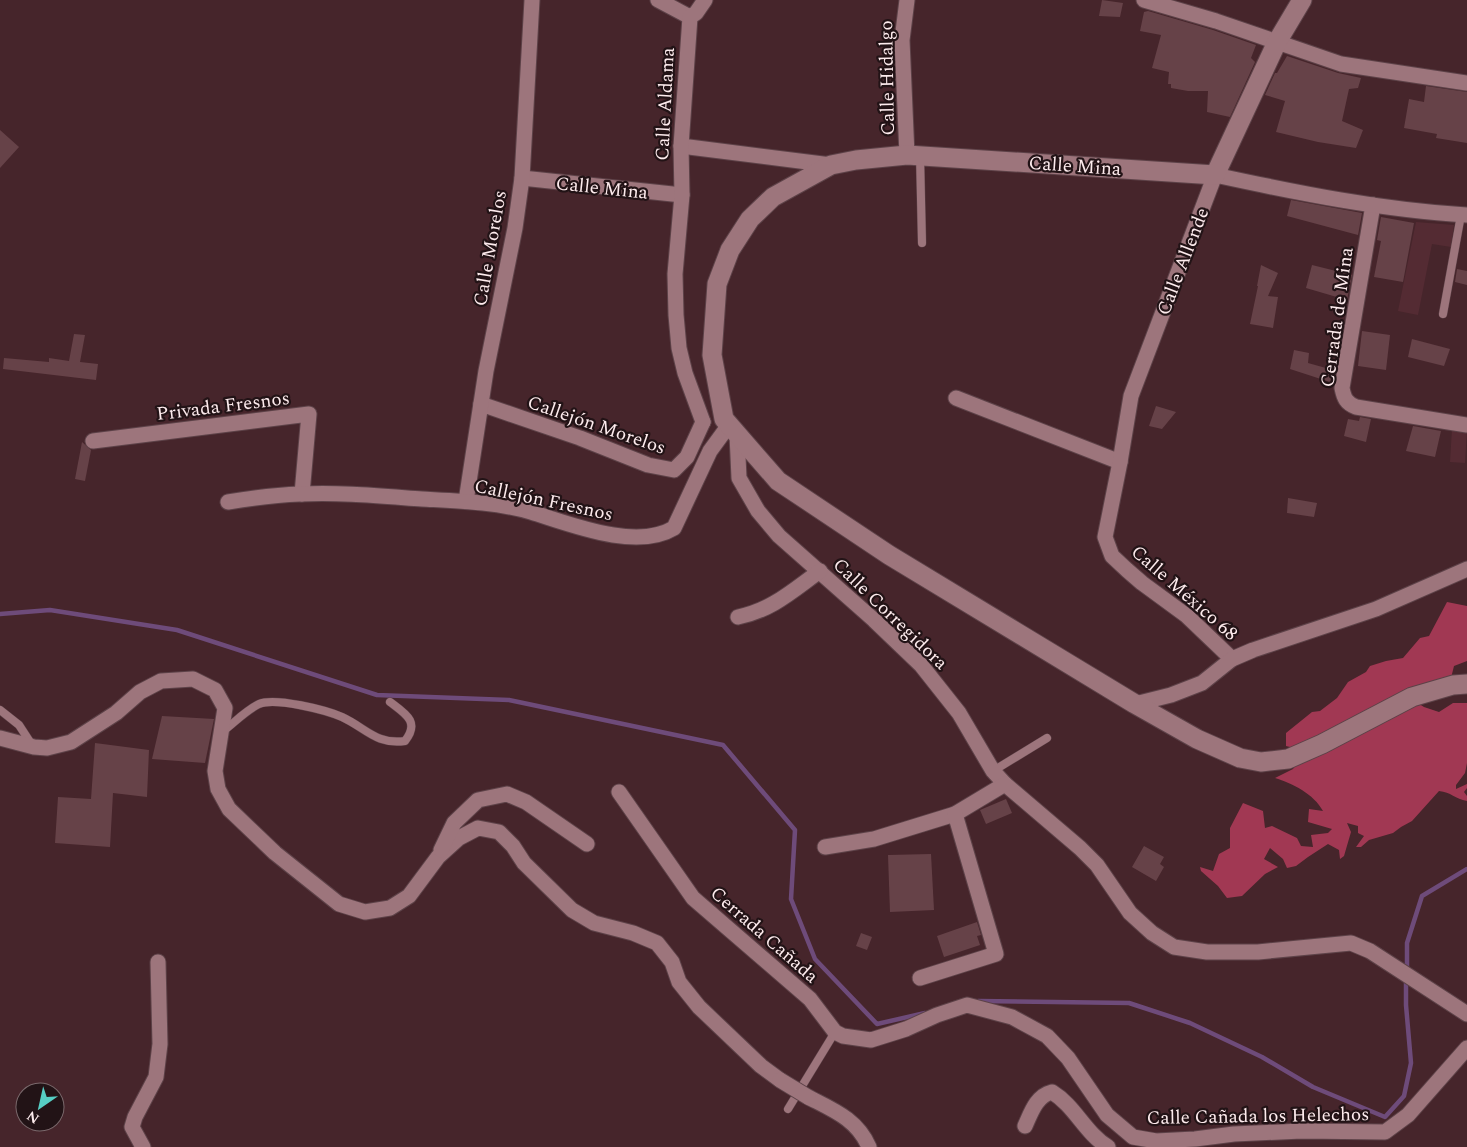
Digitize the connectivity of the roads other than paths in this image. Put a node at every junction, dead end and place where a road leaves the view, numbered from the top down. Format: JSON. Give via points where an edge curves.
{"nodes":[{"id":1,"x":532,"y":0,"type":"edge"},
{"id":2,"x":658,"y":0,"type":"edge"},
{"id":3,"x":705,"y":0,"type":"edge"},
{"id":4,"x":907,"y":0,"type":"edge"},
{"id":5,"x":1144,"y":0,"type":"edge"},
{"id":6,"x":1302,"y":0,"type":"edge"},
{"id":7,"x":690,"y":17,"type":"junction"},
{"id":8,"x":1277,"y":42,"type":"junction"},
{"id":9,"x":1467,"y":83,"type":"edge"},
{"id":10,"x":681,"y":146,"type":"junction"},
{"id":11,"x":914,"y":155,"type":"junction"},
{"id":12,"x":832,"y":165,"type":"junction"},
{"id":13,"x":1215,"y":175,"type":"junction"},
{"id":14,"x":522,"y":178,"type":"junction"},
{"id":15,"x":682,"y":195,"type":"junction"},
{"id":16,"x":1373,"y":205,"type":"junction"},
{"id":17,"x":1464,"y":215,"type":"edge"},
{"id":18,"x":922,"y":243,"type":"dead end"},
{"id":19,"x":1443,"y":314,"type":"dead end"},
{"id":20,"x":956,"y":398,"type":"dead end"},
{"id":21,"x":481,"y":404,"type":"junction"},
{"id":22,"x":702,"y":422,"type":"junction"},
{"id":23,"x":1467,"y":425,"type":"edge"},
{"id":24,"x":730,"y":426,"type":"junction"},
{"id":25,"x":93,"y":441,"type":"dead end"},
{"id":26,"x":1120,"y":462,"type":"junction"},
{"id":27,"x":302,"y":494,"type":"junction"},
{"id":28,"x":466,"y":501,"type":"junction"},
{"id":29,"x":228,"y":502,"type":"dead end"},
{"id":30,"x":1105,"y":537,"type":"joint"},
{"id":31,"x":1467,"y":569,"type":"edge"},
{"id":32,"x":820,"y":571,"type":"junction"},
{"id":33,"x":738,"y":617,"type":"dead end"},
{"id":34,"x":1232,"y":660,"type":"junction"},
{"id":35,"x":1467,"y":684,"type":"edge"},
{"id":36,"x":390,"y":702,"type":"dead end"},
{"id":37,"x":1135,"y":704,"type":"junction"},
{"id":38,"x":0,"y":710,"type":"edge"},
{"id":39,"x":222,"y":732,"type":"junction"},
{"id":40,"x":0,"y":738,"type":"edge"},
{"id":41,"x":1047,"y":738,"type":"dead end"},
{"id":42,"x":34,"y":747,"type":"junction"},
{"id":43,"x":993,"y":771,"type":"junction"},
{"id":44,"x":1005,"y":784,"type":"junction"},
{"id":45,"x":619,"y":792,"type":"dead end"},
{"id":46,"x":955,"y":814,"type":"junction"},
{"id":47,"x":587,"y":844,"type":"dead end"},
{"id":48,"x":825,"y":847,"type":"dead end"},
{"id":49,"x":438,"y":857,"type":"junction"},
{"id":50,"x":158,"y":962,"type":"dead end"},
{"id":51,"x":920,"y":978,"type":"dead end"},
{"id":52,"x":1467,"y":1014,"type":"edge"},
{"id":53,"x":835,"y":1032,"type":"junction"},
{"id":54,"x":1467,"y":1048,"type":"edge"},
{"id":55,"x":788,"y":1109,"type":"dead end"},
{"id":56,"x":1025,"y":1126,"type":"dead end"},
{"id":57,"x":143,"y":1147,"type":"edge"},
{"id":58,"x":869,"y":1147,"type":"edge"},
{"id":59,"x":1108,"y":1147,"type":"edge"}],
"edges":[{"from":1,"to":14,"type":"street","name":"Calle Morelos"},
{"from":2,"to":7,"type":"street"},
{"from":3,"to":7,"type":"street"},
{"from":4,"to":11,"type":"street","name":"Calle Hidalgo","via":[[902,40]]},
{"from":5,"to":8,"type":"street"},
{"from":6,"to":8,"type":"street","name":"Calle Allende"},
{"from":7,"to":10,"type":"street","name":"Calle Aldama"},
{"from":8,"to":9,"type":"street","via":[[1341,64]]},
{"from":8,"to":13,"type":"street","name":"Calle Allende"},
{"from":10,"to":12,"type":"street","name":"Calle Mina"},
{"from":10,"to":15,"type":"street","name":"Calle Aldama"},
{"from":11,"to":12,"type":"street","name":"Calle Mina"},
{"from":11,"to":13,"type":"street","name":"Calle Mina"},
{"from":11,"to":18,"type":"lane"},
{"from":12,"to":24,"type":"street","via":[[773,197],[750,219],[730,250],[717,284],[712,355]]},
{"from":13,"to":16,"type":"street","name":"Calle Mina"},
{"from":13,"to":26,"type":"street","name":"Calle Allende","via":[[1131,396]]},
{"from":14,"to":15,"type":"street","name":"Calle Mina"},
{"from":14,"to":21,"type":"street","name":"Calle Morelos"},
{"from":15,"to":22,"type":"street","name":"Calle Aldama","via":[[675,274],[679,348]]},
{"from":16,"to":17,"type":"street","name":"Calle Mina"},
{"from":16,"to":23,"type":"street","name":"Cerrada de Mina","via":[[1342,388],[1344,398],[1356,407]]},
{"from":17,"to":19,"type":"lane"},
{"from":20,"to":26,"type":"street"},
{"from":21,"to":22,"type":"street","name":"Callejón Morelos","via":[[648,465],[674,470],[687,457]]},
{"from":21,"to":28,"type":"street","name":"Calle Morelos"},
{"from":22,"to":24,"type":"street"},
{"from":24,"to":28,"type":"street","name":"Callejón Fresnos","via":[[710,451],[674,528],[664,534],[623,536],[581,528],[528,512]]},
{"from":24,"to":32,"type":"street","name":"Calle Corregidora","via":[[739,478],[758,510],[779,536]]},
{"from":24,"to":37,"type":"street","via":[[778,481],[818,509],[889,556]]},
{"from":25,"to":27,"type":"street","name":"Privada Fresnos","via":[[309,414]]},
{"from":26,"to":30,"type":"street","name":"Calle Allende"},
{"from":27,"to":28,"type":"street","name":"Callejón Fresnos"},
{"from":27,"to":29,"type":"street","name":"Callejón Fresnos"},
{"from":30,"to":34,"type":"street","name":"Calle México 68","via":[[1112,556],[1142,584],[1187,616]]},
{"from":31,"to":34,"type":"street","via":[[1376,609]]},
{"from":32,"to":33,"type":"street","via":[[771,607]]},
{"from":32,"to":43,"type":"street","name":"Calle Corregidora","via":[[921,665],[959,713]]},
{"from":34,"to":37,"type":"street","name":"Calle México 68","via":[[1202,683]]},
{"from":35,"to":37,"type":"street","via":[[1412,697],[1288,759],[1261,762],[1240,758],[1197,739]]},
{"from":36,"to":39,"type":"lane","via":[[412,724],[411,733],[405,741],[392,743],[378,739],[342,717],[318,709],[274,702],[261,703]]},
{"from":38,"to":42,"type":"lane","via":[[20,725]]},
{"from":39,"to":42,"type":"street","via":[[225,708],[215,690],[193,679],[161,681],[140,692],[116,713],[71,742],[47,748]]},
{"from":39,"to":49,"type":"street","via":[[215,771],[218,789],[228,809],[275,853],[339,904],[365,912],[390,908],[409,896]]},
{"from":40,"to":42,"type":"street"},
{"from":41,"to":43,"type":"lane"},
{"from":43,"to":44,"type":"street","name":"Calle Corregidora"},
{"from":44,"to":46,"type":"street"},
{"from":44,"to":52,"type":"street","name":"Calle Corregidora","via":[[1080,848],[1107,878],[1130,912],[1152,933],[1174,947],[1207,952],[1258,952],[1351,944],[1370,951]]},
{"from":45,"to":53,"type":"street","name":"Cerrada Cañada","via":[[693,898],[810,999]]},
{"from":46,"to":48,"type":"street","via":[[874,839]]},
{"from":46,"to":51,"type":"street","via":[[996,954]]},
{"from":47,"to":49,"type":"street","via":[[526,802],[506,794],[478,800],[454,823]]},
{"from":49,"to":58,"type":"street","bridge":true,"via":[[459,838],[478,828],[499,832],[524,863],[572,910],[594,923],[657,943],[672,962],[678,982],[699,1007],[761,1066],[858,1127]]},
{"from":50,"to":57,"type":"street","via":[[160,1044],[156,1077],[132,1127]]},
{"from":53,"to":54,"type":"street","name":"Calle Cañada los Helechos","via":[[871,1040],[967,1005],[1012,1017],[1047,1036],[1068,1058],[1107,1115],[1133,1137],[1156,1141],[1302,1131],[1385,1132],[1408,1115]]},
{"from":53,"to":55,"type":"lane"},
{"from":56,"to":59,"type":"street","via":[[1036,1103],[1044,1094],[1052,1092],[1062,1098],[1094,1137]]}]}
